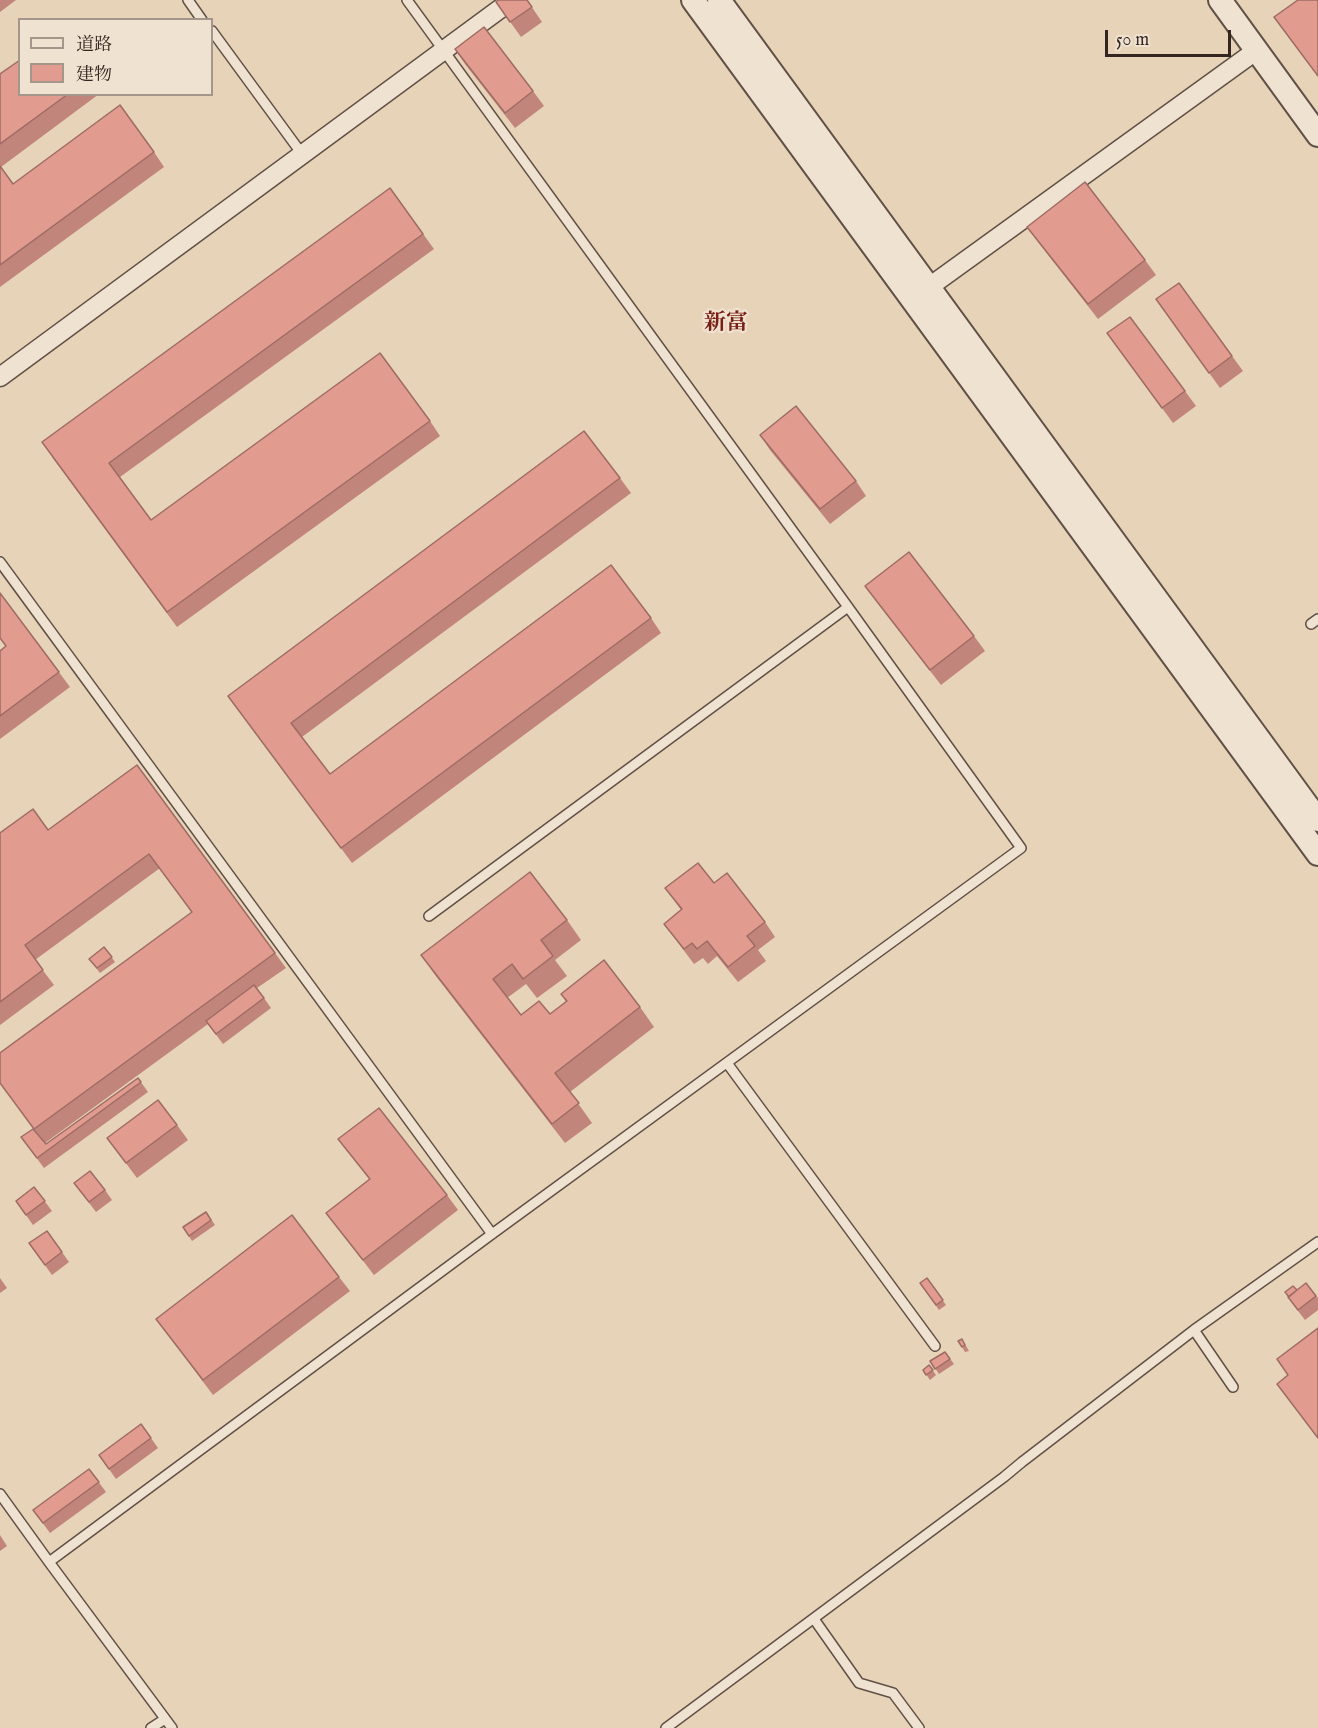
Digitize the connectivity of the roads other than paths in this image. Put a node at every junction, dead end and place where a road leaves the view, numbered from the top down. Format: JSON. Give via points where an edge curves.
{"nodes":[{"id":1,"x":188,"y":0,"type":"edge"},
{"id":2,"x":407,"y":0,"type":"edge"},
{"id":3,"x":512,"y":0,"type":"edge"},
{"id":4,"x":693,"y":0,"type":"edge"},
{"id":5,"x":719,"y":0,"type":"edge"},
{"id":6,"x":1220,"y":0,"type":"edge"},
{"id":7,"x":201,"y":18,"type":"edge"},
{"id":8,"x":213,"y":32,"type":"edge"},
{"id":9,"x":444,"y":50,"type":"junction"},
{"id":10,"x":1257,"y":50,"type":"junction"},
{"id":11,"x":1318,"y":135,"type":"edge"},
{"id":12,"x":302,"y":154,"type":"junction"},
{"id":13,"x":920,"y":293,"type":"junction"},
{"id":14,"x":0,"y":377,"type":"edge"},
{"id":15,"x":0,"y":562,"type":"edge"},
{"id":16,"x":848,"y":607,"type":"junction"},
{"id":17,"x":1318,"y":820,"type":"edge"},
{"id":18,"x":1318,"y":854,"type":"edge"},
{"id":19,"x":429,"y":916,"type":"dead end"},
{"id":20,"x":727,"y":1063,"type":"junction"},
{"id":21,"x":492,"y":1234,"type":"junction"},
{"id":22,"x":1318,"y":1242,"type":"edge"},
{"id":23,"x":1194,"y":1330,"type":"junction"},
{"id":24,"x":935,"y":1346,"type":"dead end"},
{"id":25,"x":1233,"y":1387,"type":"dead end"},
{"id":26,"x":0,"y":1494,"type":"edge"},
{"id":27,"x":49,"y":1562,"type":"junction"},
{"id":28,"x":813,"y":1619,"type":"junction"},
{"id":29,"x":165,"y":1719,"type":"junction"},
{"id":30,"x":151,"y":1728,"type":"edge"},
{"id":31,"x":172,"y":1728,"type":"edge"},
{"id":32,"x":666,"y":1728,"type":"edge"},
{"id":33,"x":919,"y":1728,"type":"edge"}],
"edges":[{"from":1,"to":7,"type":"lane"},
{"from":2,"to":9,"type":"lane"},
{"from":3,"to":9,"type":"street"},
{"from":4,"to":13,"type":"street"},
{"from":5,"to":13,"type":"street"},
{"from":6,"to":10,"type":"street"},
{"from":8,"to":12,"type":"lane"},
{"from":9,"to":12,"type":"street"},
{"from":9,"to":16,"type":"lane"},
{"from":10,"to":11,"type":"street"},
{"from":10,"to":13,"type":"street"},
{"from":12,"to":14,"type":"street"},
{"from":13,"to":17,"type":"street"},
{"from":13,"to":18,"type":"street"},
{"from":15,"to":21,"type":"lane"},
{"from":16,"to":19,"type":"lane"},
{"from":16,"to":20,"type":"lane","via":[[1021,848]]},
{"from":20,"to":21,"type":"lane"},
{"from":20,"to":24,"type":"lane"},
{"from":21,"to":27,"type":"lane"},
{"from":22,"to":23,"type":"lane"},
{"from":23,"to":25,"type":"lane"},
{"from":23,"to":28,"type":"lane"},
{"from":26,"to":27,"type":"lane"},
{"from":27,"to":29,"type":"lane"},
{"from":28,"to":32,"type":"lane"},
{"from":28,"to":33,"type":"lane","via":[[859,1683],[893,1693]]},
{"from":29,"to":30,"type":"lane"},
{"from":29,"to":31,"type":"lane"}]}
